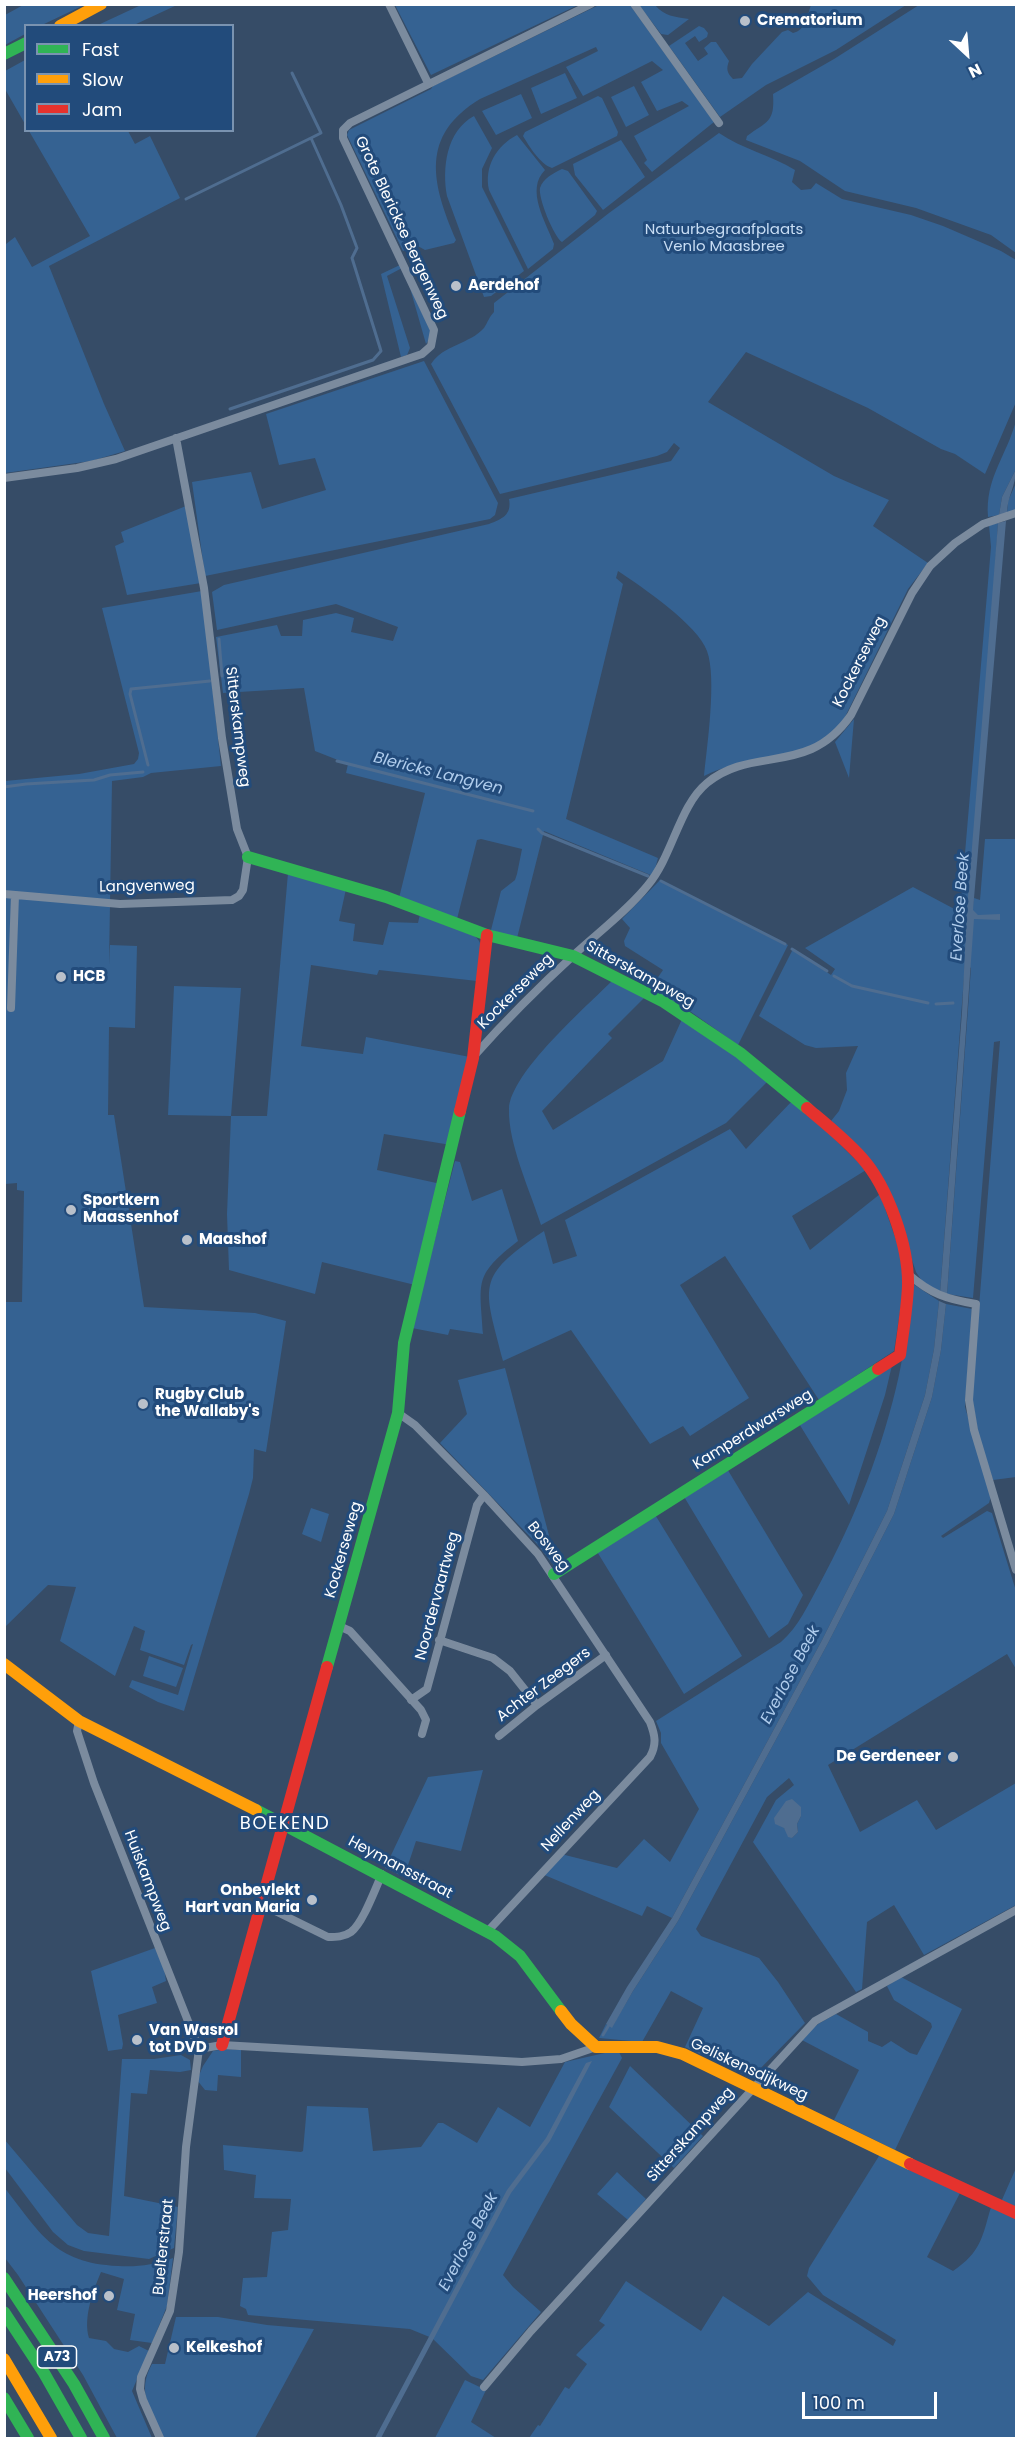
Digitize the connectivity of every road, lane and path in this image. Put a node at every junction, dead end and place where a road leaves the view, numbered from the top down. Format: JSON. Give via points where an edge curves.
{"nodes":[{"id":1,"x":101,"y":4,"type":"edge"},
{"id":2,"x":389,"y":4,"type":"edge"},
{"id":3,"x":591,"y":4,"type":"edge"},
{"id":4,"x":634,"y":4,"type":"edge"},
{"id":5,"x":64,"y":24,"type":"edge"},
{"id":6,"x":24,"y":44,"type":"edge"},
{"id":7,"x":4,"y":54,"type":"edge"},
{"id":8,"x":429,"y":83,"type":"junction"},
{"id":9,"x":719,"y":123,"type":"dead end"},
{"id":10,"x":176,"y":438,"type":"junction"},
{"id":11,"x":4,"y":478,"type":"edge"},
{"id":12,"x":1017,"y":513,"type":"edge"},
{"id":13,"x":248,"y":857,"type":"junction"},
{"id":14,"x":4,"y":894,"type":"edge"},
{"id":15,"x":15,"y":895,"type":"junction"},
{"id":16,"x":487,"y":935,"type":"junction"},
{"id":17,"x":573,"y":956,"type":"junction"},
{"id":18,"x":11,"y":1008,"type":"dead end"},
{"id":19,"x":473,"y":1058,"type":"junction"},
{"id":20,"x":908,"y":1274,"type":"junction"},
{"id":21,"x":398,"y":1413,"type":"junction"},
{"id":22,"x":484,"y":1495,"type":"junction"},
{"id":23,"x":1017,"y":1570,"type":"edge"},
{"id":24,"x":554,"y":1574,"type":"junction"},
{"id":25,"x":339,"y":1626,"type":"junction"},
{"id":26,"x":439,"y":1640,"type":"junction"},
{"id":27,"x":606,"y":1655,"type":"junction"},
{"id":28,"x":4,"y":1664,"type":"edge"},
{"id":29,"x":411,"y":1700,"type":"junction"},
{"id":30,"x":537,"y":1704,"type":"junction"},
{"id":31,"x":79,"y":1721,"type":"junction"},
{"id":32,"x":650,"y":1722,"type":"joint"},
{"id":33,"x":422,"y":1734,"type":"dead end"},
{"id":34,"x":499,"y":1736,"type":"dead end"},
{"id":35,"x":284,"y":1823,"type":"junction"},
{"id":36,"x":382,"y":1874,"type":"junction"},
{"id":37,"x":261,"y":1904,"type":"junction"},
{"id":38,"x":1017,"y":1910,"type":"edge"},
{"id":39,"x":487,"y":1932,"type":"junction"},
{"id":40,"x":222,"y":2045,"type":"junction"},
{"id":41,"x":596,"y":2047,"type":"junction"},
{"id":42,"x":199,"y":2049,"type":"junction"},
{"id":43,"x":754,"y":2087,"type":"junction"},
{"id":44,"x":1017,"y":2213,"type":"edge"},
{"id":45,"x":4,"y":2278,"type":"edge"},
{"id":46,"x":4,"y":2312,"type":"edge"},
{"id":47,"x":4,"y":2359,"type":"edge"},
{"id":48,"x":484,"y":2387,"type":"dead end"},
{"id":49,"x":4,"y":2398,"type":"edge"},
{"id":50,"x":27,"y":2439,"type":"edge"},
{"id":51,"x":51,"y":2439,"type":"edge"},
{"id":52,"x":81,"y":2439,"type":"edge"},
{"id":53,"x":104,"y":2439,"type":"edge"},
{"id":54,"x":160,"y":2439,"type":"edge"}],
"edges":[{"from":1,"to":5,"type":"main road"},
{"from":2,"to":8,"type":"street"},
{"from":3,"to":8,"type":"street","name":"Grote Blerickse Bergenweg"},
{"from":4,"to":9,"type":"street"},
{"from":6,"to":7,"type":"main road"},
{"from":8,"to":10,"type":"street","name":"Grote Blerickse Bergenweg","via":[[350,123],[343,130],[343,138],[434,330],[431,345],[422,354]]},
{"from":10,"to":11,"type":"street","name":"Grote Blerickse Bergenweg","via":[[116,459]]},
{"from":10,"to":13,"type":"street","name":"Sitterskampweg","via":[[204,588],[233,807]]},
{"from":12,"to":17,"type":"street","name":"Kockerseweg","via":[[983,524],[930,566],[840,730],[813,749],[747,765],[709,781],[695,794],[649,884]]},
{"from":13,"to":15,"type":"street","name":"Langvenweg","via":[[243,890],[232,900],[120,903]]},
{"from":13,"to":16,"type":"main road","name":"Sitterskampweg","via":[[386,897]]},
{"from":14,"to":15,"type":"street","name":"Langvenweg"},
{"from":15,"to":18,"type":"street"},
{"from":16,"to":17,"type":"main road","name":"Sitterskampweg"},
{"from":16,"to":19,"type":"main road","name":"Kockerseweg"},
{"from":17,"to":19,"type":"street","name":"Kockerseweg"},
{"from":17,"to":20,"type":"main road","name":"Sitterskampweg","via":[[663,1002],[740,1053],[835,1131],[876,1178],[900,1231]]},
{"from":19,"to":21,"type":"main road","name":"Kockerseweg","via":[[404,1342]]},
{"from":20,"to":23,"type":"street","via":[[936,1295],[976,1304],[969,1400],[974,1430]]},
{"from":20,"to":24,"type":"main road","name":"Kamperdwarsweg","via":[[900,1355]]},
{"from":21,"to":22,"type":"street","name":"Bosweg","via":[[415,1425]]},
{"from":21,"to":25,"type":"main road","name":"Kockerseweg"},
{"from":22,"to":24,"type":"street","name":"Bosweg"},
{"from":22,"to":26,"type":"street","name":"Noordervaartweg","via":[[477,1505]]},
{"from":24,"to":27,"type":"street","name":"Bosweg"},
{"from":25,"to":29,"type":"street","via":[[350,1631]]},
{"from":25,"to":35,"type":"main road","name":"Kockerseweg"},
{"from":26,"to":29,"type":"street","name":"Noordervaartweg","via":[[427,1689]]},
{"from":26,"to":30,"type":"street","via":[[493,1658],[510,1671]]},
{"from":27,"to":30,"type":"street","name":"Achter Zeegers"},
{"from":27,"to":32,"type":"street","name":"Bosweg"},
{"from":28,"to":31,"type":"main road","name":"Heymansstraat"},
{"from":29,"to":33,"type":"street","via":[[426,1720]]},
{"from":30,"to":34,"type":"street","name":"Achter Zeegers"},
{"from":31,"to":35,"type":"main road","name":"Heymansstraat"},
{"from":31,"to":42,"type":"street","name":"Huiskampweg","via":[[77,1731],[94,1783]]},
{"from":32,"to":39,"type":"street","name":"Nellenweg","via":[[655,1734],[650,1757]]},
{"from":35,"to":36,"type":"main road","name":"Heymansstraat"},
{"from":35,"to":37,"type":"main road","name":"Kockerseweg"},
{"from":36,"to":37,"type":"street","via":[[358,1923],[350,1933],[339,1937],[328,1937]]},
{"from":36,"to":39,"type":"main road","name":"Heymansstraat"},
{"from":37,"to":40,"type":"main road","name":"Kockerseweg"},
{"from":38,"to":43,"type":"street","name":"Sitterskampweg","via":[[815,2021]]},
{"from":39,"to":41,"type":"main road","name":"Heymansstraat","via":[[520,1956],[571,2024]]},
{"from":40,"to":41,"type":"street","name":"Geliskensdijkweg","via":[[522,2062],[561,2059]]},
{"from":40,"to":42,"type":"street","name":"Geliskensdijkweg"},
{"from":41,"to":43,"type":"main road","name":"Geliskensdijkweg","via":[[647,2047],[674,2052]]},
{"from":42,"to":54,"type":"street","name":"Buelterstraat","via":[[170,2311],[141,2378],[140,2389]]},
{"from":43,"to":44,"type":"main road","name":"Geliskensdijkweg"},
{"from":43,"to":48,"type":"street","name":"Sitterskampweg"},
{"from":45,"to":53,"type":"main road","number":"A73","via":[[74,2384]]},
{"from":46,"to":52,"type":"main road","number":"A73"},
{"from":47,"to":51,"type":"main road"},
{"from":49,"to":50,"type":"main road"}]}
